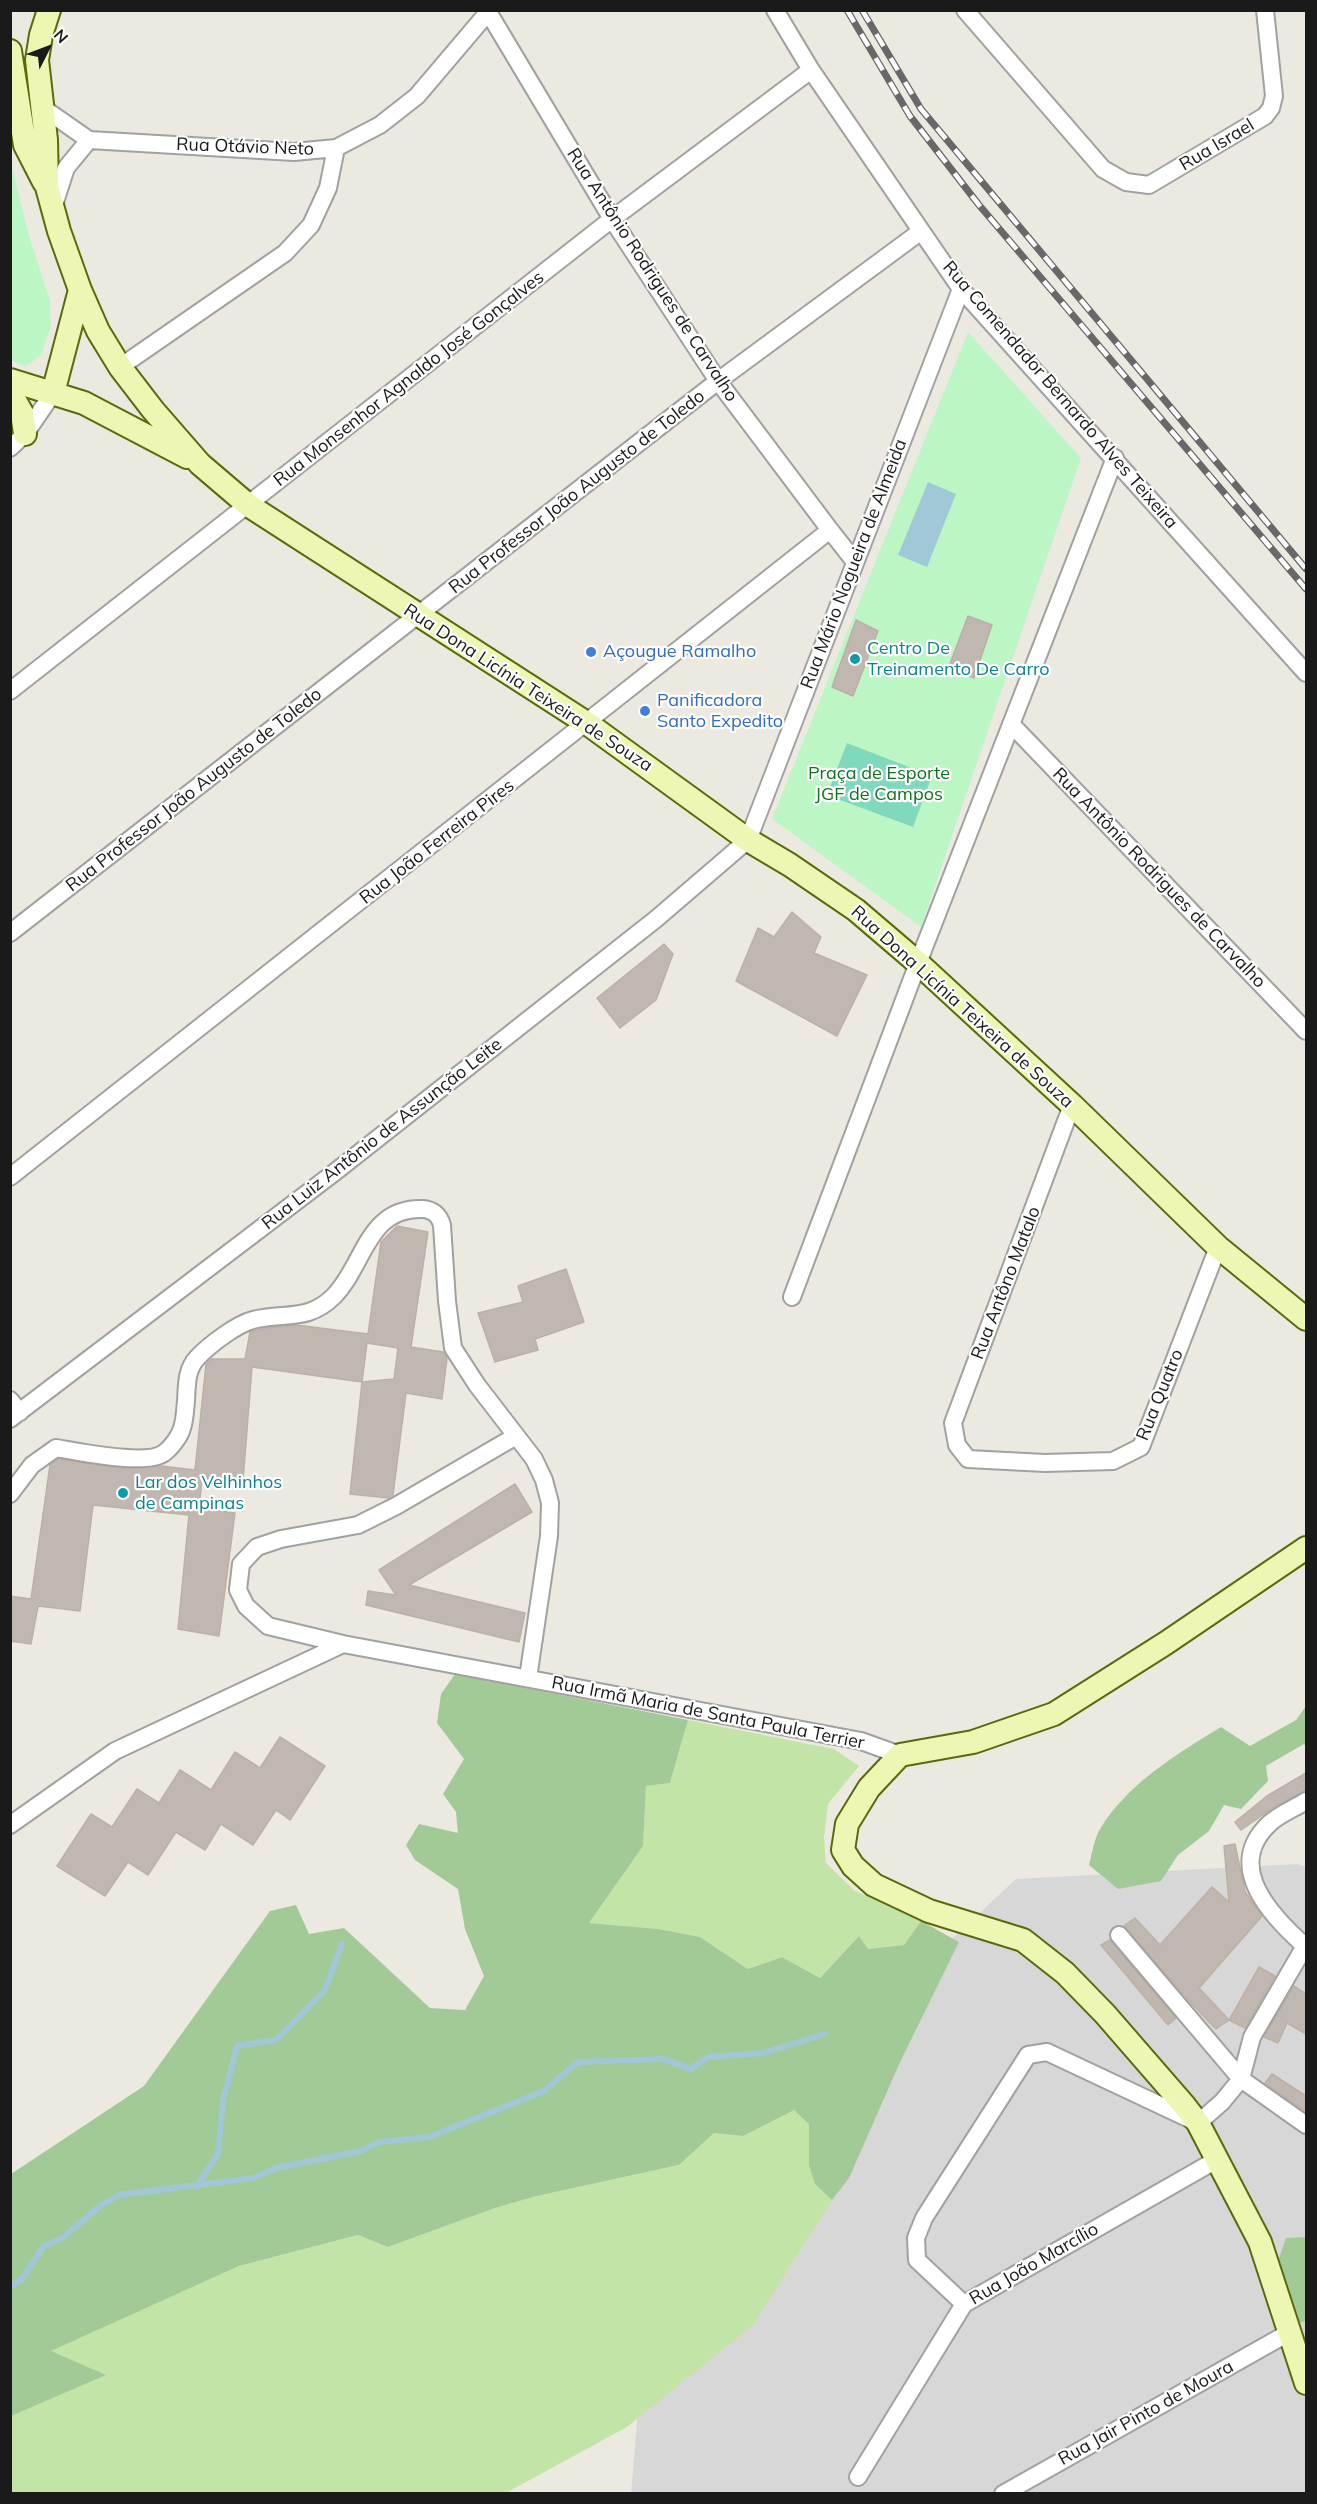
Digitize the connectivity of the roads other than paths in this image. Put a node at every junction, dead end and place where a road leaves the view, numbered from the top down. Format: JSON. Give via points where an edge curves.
{"nodes":[{"id":1,"x":49,"y":10,"type":"edge"},
{"id":2,"x":775,"y":10,"type":"edge"},
{"id":3,"x":964,"y":10,"type":"edge"},
{"id":4,"x":1265,"y":10,"type":"edge"},
{"id":5,"x":488,"y":11,"type":"edge"},
{"id":6,"x":10,"y":51,"type":"edge"},
{"id":7,"x":11,"y":63,"type":"edge"},
{"id":8,"x":811,"y":70,"type":"junction"},
{"id":9,"x":43,"y":108,"type":"junction"},
{"id":10,"x":17,"y":130,"type":"edge"},
{"id":11,"x":89,"y":140,"type":"junction"},
{"id":12,"x":336,"y":148,"type":"junction"},
{"id":13,"x":50,"y":198,"type":"junction"},
{"id":14,"x":612,"y":219,"type":"junction"},
{"id":15,"x":920,"y":232,"type":"junction"},
{"id":16,"x":961,"y":289,"type":"junction"},
{"id":17,"x":80,"y":290,"type":"junction"},
{"id":18,"x":120,"y":368,"type":"junction"},
{"id":19,"x":10,"y":380,"type":"edge"},
{"id":20,"x":718,"y":381,"type":"junction"},
{"id":21,"x":10,"y":392,"type":"edge"},
{"id":22,"x":53,"y":393,"type":"junction"},
{"id":23,"x":18,"y":441,"type":"edge"},
{"id":24,"x":1115,"y":458,"type":"junction"},
{"id":25,"x":200,"y":464,"type":"junction"},
{"id":26,"x":248,"y":506,"type":"junction"},
{"id":27,"x":830,"y":530,"type":"junction"},
{"id":28,"x":855,"y":562,"type":"junction"},
{"id":29,"x":419,"y":616,"type":"junction"},
{"id":30,"x":1306,"y":673,"type":"edge"},
{"id":31,"x":10,"y":691,"type":"edge"},
{"id":32,"x":588,"y":724,"type":"junction"},
{"id":33,"x":1011,"y":724,"type":"junction"},
{"id":34,"x":748,"y":840,"type":"junction"},
{"id":35,"x":10,"y":933,"type":"edge"},
{"id":36,"x":918,"y":963,"type":"junction"},
{"id":37,"x":1306,"y":1031,"type":"edge"},
{"id":38,"x":1072,"y":1105,"type":"junction"},
{"id":39,"x":10,"y":1176,"type":"edge"},
{"id":40,"x":1218,"y":1247,"type":"junction"},
{"id":41,"x":792,"y":1297,"type":"dead end"},
{"id":42,"x":1306,"y":1319,"type":"edge"},
{"id":43,"x":14,"y":1411,"type":"edge"},
{"id":44,"x":516,"y":1436,"type":"junction"},
{"id":45,"x":968,"y":1459,"type":"joint"},
{"id":46,"x":10,"y":1494,"type":"edge"},
{"id":47,"x":1306,"y":1548,"type":"edge"},
{"id":48,"x":343,"y":1644,"type":"junction"},
{"id":49,"x":528,"y":1678,"type":"junction"},
{"id":50,"x":900,"y":1755,"type":"junction"},
{"id":51,"x":1306,"y":1801,"type":"edge"},
{"id":52,"x":10,"y":1825,"type":"edge"},
{"id":53,"x":1119,"y":1935,"type":"dead end"},
{"id":54,"x":1306,"y":1947,"type":"edge"},
{"id":55,"x":1242,"y":2079,"type":"junction"},
{"id":56,"x":1198,"y":2123,"type":"junction"},
{"id":57,"x":1306,"y":2125,"type":"edge"},
{"id":58,"x":1218,"y":2159,"type":"junction"},
{"id":59,"x":964,"y":2304,"type":"junction"},
{"id":60,"x":1290,"y":2332,"type":"junction"},
{"id":61,"x":1306,"y":2383,"type":"edge"},
{"id":62,"x":858,"y":2477,"type":"dead end"},
{"id":63,"x":1003,"y":2493,"type":"edge"}],
"edges":[{"from":1,"to":9,"type":"main road","name":"Rua Dona Licínia Teixeira de Souza","via":[[37,60]]},
{"from":2,"to":8,"type":"street","name":"Rua Comendador Bernardo Alves Teixeira"},
{"from":3,"to":4,"type":"street","name":"Rua Israel","via":[[1103,169],[1126,182],[1149,185],[1265,116],[1271,108],[1274,96]]},
{"from":5,"to":12,"type":"street","name":"Rua Otávio Neto","via":[[417,96],[380,125]]},
{"from":5,"to":14,"type":"street","name":"Rua Antônio Rodrigues de Carvalho"},
{"from":6,"to":7,"type":"main road"},
{"from":7,"to":10,"type":"main road"},
{"from":8,"to":14,"type":"street","name":"Rua Monsenhor Agnaldo José Gonçalves"},
{"from":8,"to":15,"type":"street","name":"Rua Comendador Bernardo Alves Teixeira"},
{"from":9,"to":10,"type":"main road"},
{"from":9,"to":11,"type":"street"},
{"from":9,"to":13,"type":"main road","name":"Rua Dona Licínia Teixeira de Souza"},
{"from":10,"to":13,"type":"main road"},
{"from":11,"to":12,"type":"street","name":"Rua Otávio Neto","via":[[294,152]]},
{"from":11,"to":13,"type":"street","via":[[66,168]]},
{"from":12,"to":18,"type":"street","via":[[328,188],[311,225],[285,253]]},
{"from":13,"to":17,"type":"main road","name":"Rua Dona Licínia Teixeira de Souza"},
{"from":14,"to":20,"type":"street","name":"Rua Antônio Rodrigues de Carvalho"},
{"from":14,"to":26,"type":"street","name":"Rua Monsenhor Agnaldo José Gonçalves"},
{"from":15,"to":16,"type":"street","name":"Rua Comendador Bernardo Alves Teixeira"},
{"from":15,"to":20,"type":"street","name":"Rua Professor João Augusto de Toledo"},
{"from":16,"to":24,"type":"street","name":"Rua Comendador Bernardo Alves Teixeira"},
{"from":16,"to":28,"type":"street","name":"Rua Mário Nogueira de Almeida"},
{"from":17,"to":18,"type":"main road","name":"Rua Dona Licínia Teixeira de Souza"},
{"from":17,"to":22,"type":"main road"},
{"from":18,"to":25,"type":"main road","name":"Rua Dona Licínia Teixeira de Souza"},
{"from":19,"to":22,"type":"main road"},
{"from":20,"to":27,"type":"street","name":"Rua Antônio Rodrigues de Carvalho"},
{"from":20,"to":29,"type":"street","name":"Rua Professor João Augusto de Toledo"},
{"from":21,"to":23,"type":"main road","via":[[22,413]]},
{"from":22,"to":23,"type":"street"},
{"from":22,"to":25,"type":"main road","via":[[84,403]]},
{"from":24,"to":30,"type":"street","name":"Rua Comendador Bernardo Alves Teixeira"},
{"from":24,"to":33,"type":"street"},
{"from":25,"to":26,"type":"main road","name":"Rua Dona Licínia Teixeira de Souza"},
{"from":26,"to":29,"type":"main road","name":"Rua Dona Licínia Teixeira de Souza"},
{"from":26,"to":31,"type":"street","name":"Rua Monsenhor Agnaldo José Gonçalves"},
{"from":27,"to":28,"type":"street"},
{"from":27,"to":32,"type":"street","name":"Rua João Ferreira Pires"},
{"from":28,"to":34,"type":"street","name":"Rua Mário Nogueira de Almeida"},
{"from":29,"to":32,"type":"main road","name":"Rua Dona Licínia Teixeira de Souza"},
{"from":29,"to":35,"type":"street","name":"Rua Professor João Augusto de Toledo"},
{"from":32,"to":34,"type":"main road","name":"Rua Dona Licínia Teixeira de Souza"},
{"from":32,"to":39,"type":"street","name":"Rua João Ferreira Pires"},
{"from":33,"to":36,"type":"street"},
{"from":33,"to":37,"type":"street","name":"Rua Antônio Rodrigues de Carvalho"},
{"from":34,"to":36,"type":"main road","name":"Rua Dona Licínia Teixeira de Souza","via":[[856,910]]},
{"from":34,"to":43,"type":"street","name":"Rua Luiz Antônio de Assunção Leite","via":[[656,919],[335,1172]]},
{"from":36,"to":38,"type":"main road","name":"Rua Dona Licínia Teixeira de Souza"},
{"from":36,"to":41,"type":"street"},
{"from":38,"to":40,"type":"main road","name":"Rua Dona Licínia Teixeira de Souza"},
{"from":38,"to":45,"type":"street","name":"Rua Antôno Matalo","via":[[953,1423],[957,1444]]},
{"from":40,"to":42,"type":"main road","name":"Rua Dona Licínia Teixeira de Souza"},
{"from":40,"to":45,"type":"street","name":"Rua Quatro","via":[[1140,1447],[1113,1461]]},
{"from":44,"to":46,"type":"street","via":[[453,1348],[442,1225],[431,1210],[420,1209],[387,1217],[335,1295],[322,1306],[302,1316],[251,1320],[216,1341],[196,1359],[188,1373],[183,1428],[163,1454],[145,1459],[56,1448],[32,1465]]},
{"from":44,"to":48,"type":"street","name":"Rua Irmã Maria de Santa Paula Terrier","via":[[358,1525],[257,1547],[241,1564],[238,1590],[246,1606],[268,1626]]},
{"from":44,"to":49,"type":"street","via":[[534,1459],[550,1503],[549,1536]]},
{"from":47,"to":50,"type":"main road","name":"Rua Irmã Maria de Santa Paula Terrier","via":[[1054,1714],[973,1742]]},
{"from":48,"to":49,"type":"street","name":"Rua Irmã Maria de Santa Paula Terrier"},
{"from":48,"to":52,"type":"street","via":[[115,1751]]},
{"from":49,"to":50,"type":"street","name":"Rua Irmã Maria de Santa Paula Terrier","via":[[861,1741]]},
{"from":50,"to":56,"type":"main road","via":[[869,1788],[847,1824],[843,1850],[853,1866],[874,1885],[929,1911],[1023,1940],[1065,1973],[1105,2014]]},
{"from":51,"to":54,"type":"street","via":[[1271,1822],[1252,1846],[1250,1860],[1258,1894]]},
{"from":53,"to":55,"type":"street"},
{"from":54,"to":55,"type":"street","via":[[1252,2037]]},
{"from":55,"to":56,"type":"street"},
{"from":55,"to":57,"type":"street"},
{"from":56,"to":58,"type":"main road"},
{"from":56,"to":59,"type":"street","via":[[1047,2052],[1028,2055],[924,2218],[916,2238],[916,2260]]},
{"from":58,"to":59,"type":"street","name":"Rua João Marcílio"},
{"from":58,"to":60,"type":"main road","via":[[1260,2242]]},
{"from":59,"to":62,"type":"street","name":"Rua João Marcílio"},
{"from":60,"to":61,"type":"main road"},
{"from":60,"to":63,"type":"street","name":"Rua Jair Pinto de Moura"}]}
